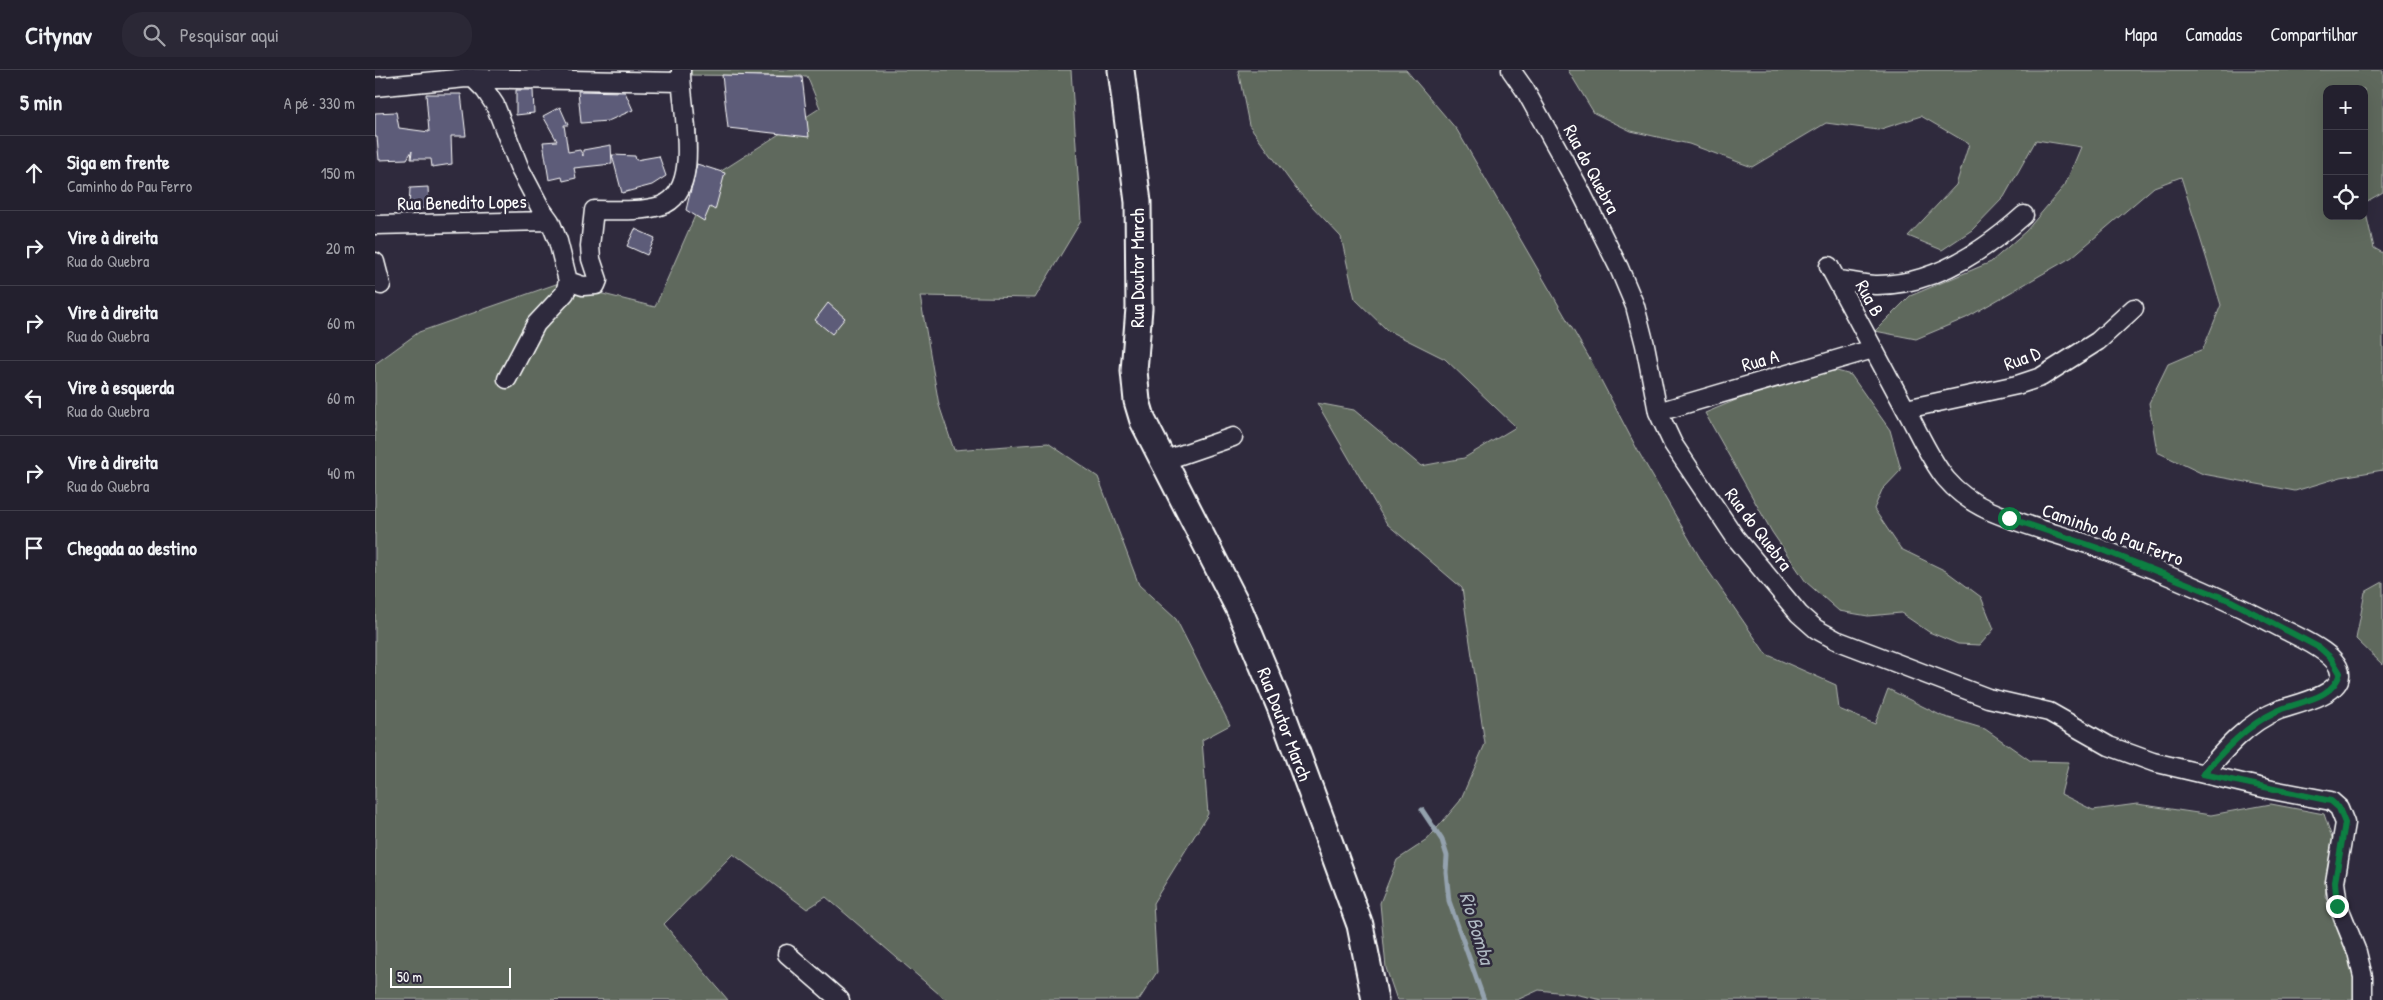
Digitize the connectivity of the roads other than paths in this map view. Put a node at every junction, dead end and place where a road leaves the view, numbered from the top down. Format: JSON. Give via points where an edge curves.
{"nodes":[{"id":1,"x":1121,"y":70,"type":"edge"},
{"id":2,"x":1511,"y":70,"type":"edge"},
{"id":3,"x":681,"y":76,"type":"edge"},
{"id":4,"x":473,"y":78,"type":"junction"},
{"id":5,"x":375,"y":87,"type":"edge"},
{"id":6,"x":2024,"y":215,"type":"dead end"},
{"id":7,"x":550,"y":221,"type":"junction"},
{"id":8,"x":375,"y":225,"type":"edge"},
{"id":9,"x":375,"y":262,"type":"edge"},
{"id":10,"x":568,"y":281,"type":"junction"},
{"id":11,"x":381,"y":285,"type":"dead end"},
{"id":12,"x":2134,"y":308,"type":"dead end"},
{"id":13,"x":1873,"y":349,"type":"junction"},
{"id":14,"x":507,"y":379,"type":"dead end"},
{"id":15,"x":1906,"y":409,"type":"junction"},
{"id":16,"x":1658,"y":412,"type":"junction"},
{"id":17,"x":1233,"y":437,"type":"dead end"},
{"id":18,"x":1163,"y":461,"type":"junction"},
{"id":19,"x":2203,"y":774,"type":"junction"},
{"id":20,"x":787,"y":954,"type":"dead end"},
{"id":21,"x":840,"y":1000,"type":"edge"},
{"id":22,"x":1375,"y":1000,"type":"edge"},
{"id":23,"x":2363,"y":1000,"type":"edge"}],
"edges":[{"from":1,"to":18,"type":"main road","name":"Rua Doutor March","via":[[1138,202],[1139,308],[1134,371],[1137,401]]},
{"from":2,"to":16,"type":"street","name":"Rua do Quebra","via":[[1577,184],[1619,268],[1637,316]]},
{"from":3,"to":4,"type":"street"},
{"from":3,"to":10,"type":"street","via":[[687,158],[680,191],[671,201],[659,206],[594,210],[590,246],[598,280],[596,285],[590,286]]},
{"from":4,"to":5,"type":"street"},
{"from":4,"to":7,"type":"street","via":[[495,105],[519,169]]},
{"from":6,"to":13,"type":"street","name":"Rua B","via":[[2004,233],[1948,268],[1912,281],[1875,285],[1833,273]]},
{"from":7,"to":8,"type":"street","name":"Rua Benedito Lopes"},
{"from":7,"to":10,"type":"street"},
{"from":9,"to":11,"type":"street"},
{"from":10,"to":14,"type":"street","via":[[565,293],[536,324]]},
{"from":12,"to":15,"type":"street","name":"Rua D","via":[[2098,341],[2041,378]]},
{"from":13,"to":15,"type":"street","name":"Caminho do Pau Ferro"},
{"from":13,"to":16,"type":"street","name":"Rua A"},
{"from":15,"to":19,"type":"street","name":"Caminho do Pau Ferro","via":[[1947,480],[1968,499],[2009,518],[2098,548],[2231,601],[2320,648],[2331,658],[2340,673],[2338,682],[2331,689],[2311,700],[2277,710],[2254,724]]},
{"from":16,"to":19,"type":"street","name":"Rua do Quebra","via":[[1673,444],[1735,537],[1799,614],[1816,629],[1836,640],[1988,698],[2049,712],[2109,746],[2153,762]]},
{"from":17,"to":18,"type":"street"},
{"from":18,"to":22,"type":"main road","name":"Rua Doutor March","via":[[1240,611],[1280,706],[1360,925]]},
{"from":19,"to":23,"type":"street","name":"Rua do Quebra","via":[[2331,801],[2339,808],[2345,823],[2335,882],[2337,906],[2357,952],[2363,977]]},
{"from":20,"to":21,"type":"street"}]}
